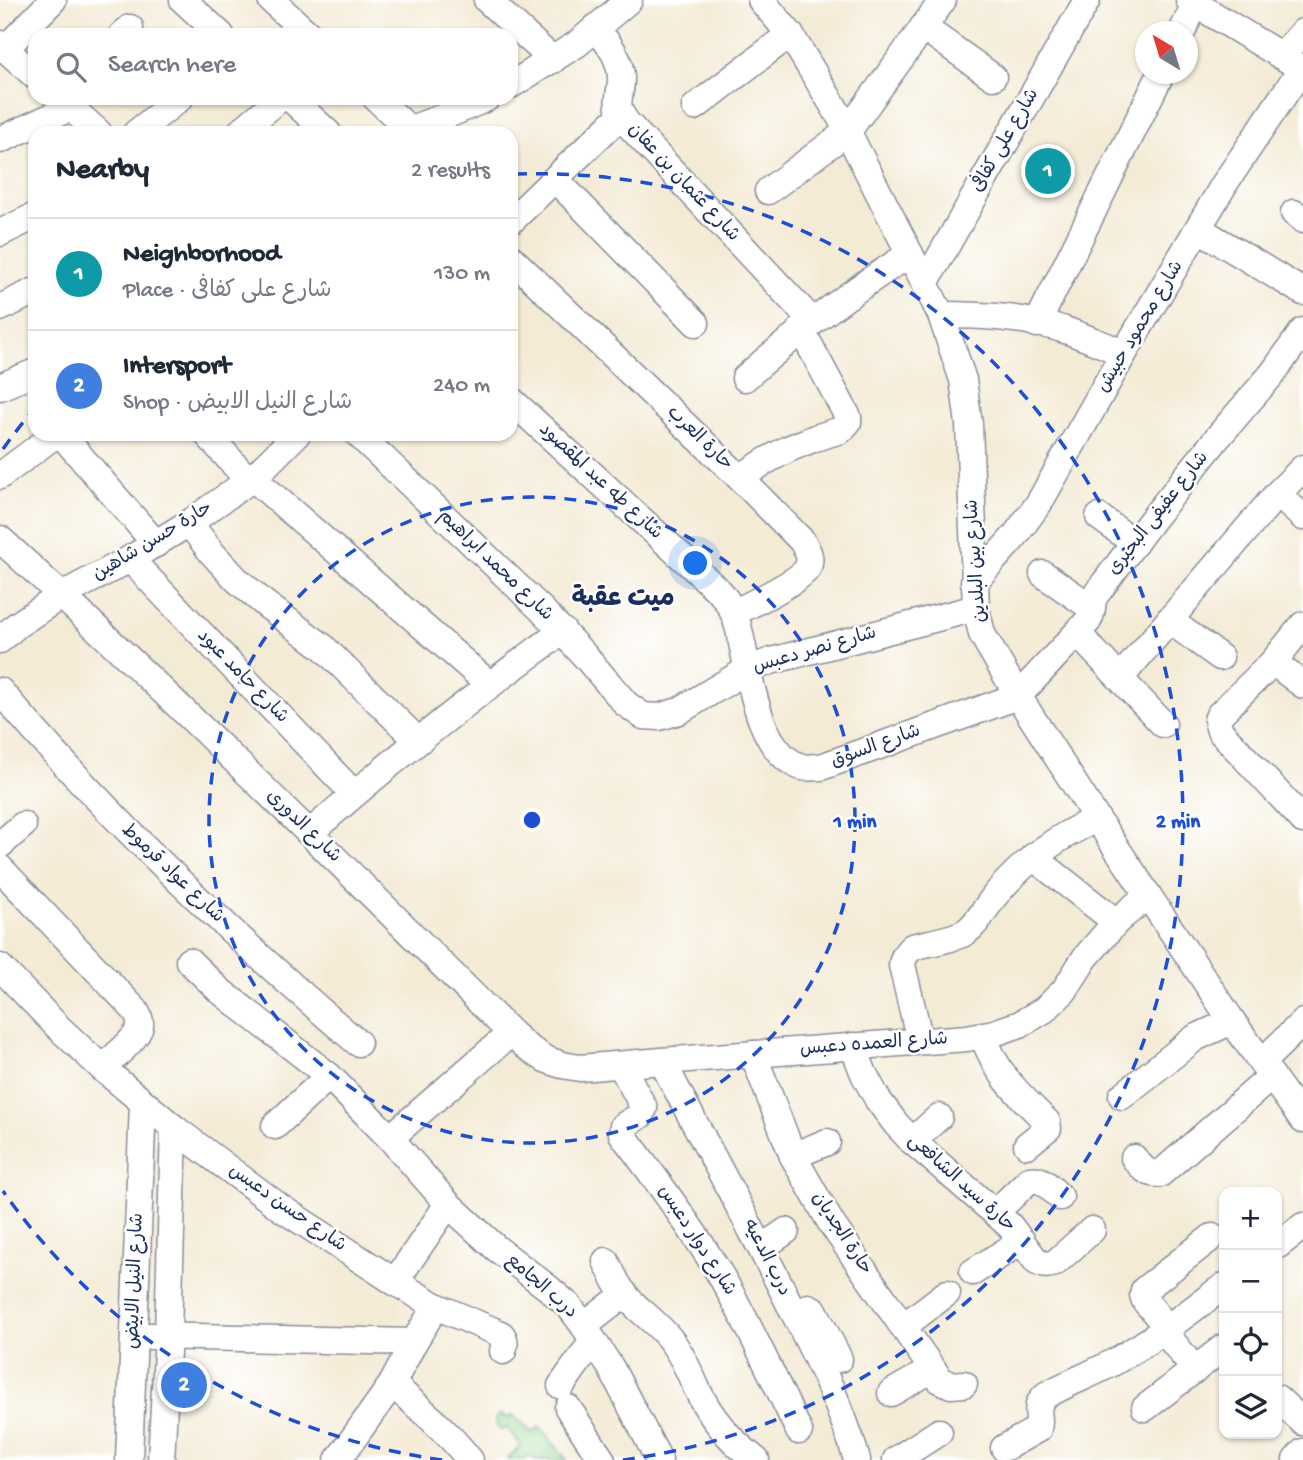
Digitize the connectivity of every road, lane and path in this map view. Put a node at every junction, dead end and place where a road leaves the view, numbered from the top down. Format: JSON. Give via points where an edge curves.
{"nodes":[{"id":1,"x":53,"y":0,"type":"edge"},
{"id":2,"x":183,"y":0,"type":"edge"},
{"id":3,"x":271,"y":0,"type":"edge"},
{"id":4,"x":487,"y":0,"type":"edge"},
{"id":5,"x":629,"y":0,"type":"edge"},
{"id":6,"x":943,"y":0,"type":"edge"},
{"id":7,"x":1087,"y":0,"type":"edge"},
{"id":8,"x":1192,"y":2,"type":"edge"},
{"id":9,"x":779,"y":13,"type":"edge"},
{"id":10,"x":1186,"y":21,"type":"edge"},
{"id":11,"x":923,"y":27,"type":"junction"},
{"id":12,"x":213,"y":28,"type":"edge"},
{"id":13,"x":301,"y":28,"type":"edge"},
{"id":14,"x":518,"y":28,"type":"edge"},
{"id":15,"x":518,"y":28,"type":"edge"},
{"id":16,"x":595,"y":28,"type":"junction"},
{"id":17,"x":1303,"y":32,"type":"edge"},
{"id":18,"x":2,"y":46,"type":"edge"},
{"id":19,"x":553,"y":60,"type":"junction"},
{"id":20,"x":1295,"y":65,"type":"edge"},
{"id":21,"x":28,"y":69,"type":"edge"},
{"id":22,"x":993,"y":77,"type":"dead end"},
{"id":23,"x":518,"y":81,"type":"edge"},
{"id":24,"x":1156,"y":84,"type":"edge"},
{"id":25,"x":61,"y":105,"type":"edge"},
{"id":26,"x":67,"y":105,"type":"edge"},
{"id":27,"x":171,"y":105,"type":"edge"},
{"id":28,"x":271,"y":105,"type":"edge"},
{"id":29,"x":298,"y":105,"type":"edge"},
{"id":30,"x":382,"y":105,"type":"edge"},
{"id":31,"x":470,"y":105,"type":"edge"},
{"id":32,"x":695,"y":107,"type":"dead end"},
{"id":33,"x":621,"y":115,"type":"junction"},
{"id":34,"x":91,"y":126,"type":"edge"},
{"id":35,"x":145,"y":126,"type":"edge"},
{"id":36,"x":247,"y":126,"type":"edge"},
{"id":37,"x":320,"y":126,"type":"edge"},
{"id":38,"x":401,"y":126,"type":"edge"},
{"id":39,"x":419,"y":126,"type":"edge"},
{"id":40,"x":848,"y":131,"type":"junction"},
{"id":41,"x":0,"y":140,"type":"edge"},
{"id":42,"x":555,"y":179,"type":"junction"},
{"id":43,"x":768,"y":191,"type":"dead end"},
{"id":44,"x":518,"y":214,"type":"edge"},
{"id":45,"x":28,"y":219,"type":"edge"},
{"id":46,"x":1199,"y":229,"type":"junction"},
{"id":47,"x":0,"y":233,"type":"edge"},
{"id":48,"x":911,"y":254,"type":"junction"},
{"id":49,"x":518,"y":265,"type":"edge"},
{"id":50,"x":925,"y":283,"type":"junction"},
{"id":51,"x":1303,"y":292,"type":"edge"},
{"id":52,"x":28,"y":295,"type":"edge"},
{"id":53,"x":0,"y":309,"type":"edge"},
{"id":54,"x":941,"y":315,"type":"junction"},
{"id":55,"x":696,"y":323,"type":"dead end"},
{"id":56,"x":1037,"y":324,"type":"junction"},
{"id":57,"x":807,"y":325,"type":"junction"},
{"id":58,"x":1303,"y":331,"type":"edge"},
{"id":59,"x":1124,"y":353,"type":"junction"},
{"id":60,"x":28,"y":375,"type":"edge"},
{"id":61,"x":745,"y":378,"type":"dead end"},
{"id":62,"x":0,"y":387,"type":"edge"},
{"id":63,"x":518,"y":406,"type":"edge"},
{"id":64,"x":48,"y":441,"type":"edge"},
{"id":65,"x":64,"y":441,"type":"edge"},
{"id":66,"x":214,"y":441,"type":"edge"},
{"id":67,"x":290,"y":441,"type":"edge"},
{"id":68,"x":365,"y":441,"type":"edge"},
{"id":69,"x":1303,"y":468,"type":"edge"},
{"id":70,"x":0,"y":476,"type":"edge"},
{"id":71,"x":740,"y":478,"type":"junction"},
{"id":72,"x":251,"y":479,"type":"junction"},
{"id":73,"x":1277,"y":494,"type":"junction"},
{"id":74,"x":1099,"y":517,"type":"dead end"},
{"id":75,"x":1303,"y":517,"type":"edge"},
{"id":76,"x":189,"y":523,"type":"junction"},
{"id":77,"x":0,"y":539,"type":"edge"},
{"id":78,"x":1135,"y":543,"type":"junction"},
{"id":79,"x":156,"y":544,"type":"junction"},
{"id":80,"x":130,"y":559,"type":"junction"},
{"id":81,"x":1043,"y":574,"type":"dead end"},
{"id":82,"x":62,"y":595,"type":"junction"},
{"id":83,"x":975,"y":595,"type":"junction"},
{"id":84,"x":1092,"y":608,"type":"junction"},
{"id":85,"x":734,"y":613,"type":"junction"},
{"id":86,"x":1170,"y":620,"type":"junction"},
{"id":87,"x":1303,"y":625,"type":"edge"},
{"id":88,"x":563,"y":631,"type":"junction"},
{"id":89,"x":1078,"y":634,"type":"junction"},
{"id":90,"x":0,"y":640,"type":"edge"},
{"id":91,"x":1220,"y":657,"type":"dead end"},
{"id":92,"x":1273,"y":662,"type":"junction"},
{"id":93,"x":747,"y":670,"type":"junction"},
{"id":94,"x":1120,"y":678,"type":"junction"},
{"id":95,"x":489,"y":684,"type":"junction"},
{"id":96,"x":1303,"y":685,"type":"edge"},
{"id":97,"x":0,"y":691,"type":"edge"},
{"id":98,"x":1018,"y":696,"type":"junction"},
{"id":99,"x":625,"y":704,"type":"joint"},
{"id":100,"x":1163,"y":724,"type":"dead end"},
{"id":101,"x":417,"y":740,"type":"junction"},
{"id":102,"x":354,"y":794,"type":"junction"},
{"id":103,"x":1097,"y":819,"type":"junction"},
{"id":104,"x":1303,"y":820,"type":"edge"},
{"id":105,"x":23,"y":825,"type":"dead end"},
{"id":106,"x":310,"y":833,"type":"junction"},
{"id":107,"x":0,"y":845,"type":"edge"},
{"id":108,"x":1033,"y":857,"type":"junction"},
{"id":109,"x":0,"y":868,"type":"edge"},
{"id":110,"x":1148,"y":895,"type":"junction"},
{"id":111,"x":1116,"y":922,"type":"junction"},
{"id":112,"x":189,"y":961,"type":"dead end"},
{"id":113,"x":5,"y":983,"type":"edge"},
{"id":114,"x":1232,"y":1021,"type":"junction"},
{"id":115,"x":1303,"y":1022,"type":"edge"},
{"id":116,"x":510,"y":1033,"type":"junction"},
{"id":117,"x":983,"y":1035,"type":"junction"},
{"id":118,"x":920,"y":1041,"type":"junction"},
{"id":119,"x":358,"y":1043,"type":"dead end"},
{"id":120,"x":853,"y":1046,"type":"junction"},
{"id":121,"x":753,"y":1054,"type":"junction"},
{"id":122,"x":545,"y":1059,"type":"joint"},
{"id":123,"x":662,"y":1061,"type":"junction"},
{"id":124,"x":621,"y":1065,"type":"junction"},
{"id":125,"x":102,"y":1068,"type":"junction"},
{"id":126,"x":1267,"y":1069,"type":"junction"},
{"id":127,"x":329,"y":1076,"type":"junction"},
{"id":128,"x":1122,"y":1096,"type":"dead end"},
{"id":129,"x":143,"y":1103,"type":"junction"},
{"id":130,"x":939,"y":1117,"type":"dead end"},
{"id":131,"x":1303,"y":1119,"type":"edge"},
{"id":132,"x":275,"y":1126,"type":"dead end"},
{"id":133,"x":174,"y":1128,"type":"junction"},
{"id":134,"x":390,"y":1138,"type":"junction"},
{"id":135,"x":827,"y":1142,"type":"dead end"},
{"id":136,"x":912,"y":1142,"type":"junction"},
{"id":137,"x":1027,"y":1145,"type":"dead end"},
{"id":138,"x":793,"y":1156,"type":"junction"},
{"id":139,"x":1134,"y":1158,"type":"dead end"},
{"id":140,"x":1060,"y":1197,"type":"dead end"},
{"id":141,"x":448,"y":1204,"type":"junction"},
{"id":142,"x":996,"y":1212,"type":"junction"},
{"id":143,"x":1303,"y":1226,"type":"edge"},
{"id":144,"x":1092,"y":1230,"type":"dead end"},
{"id":145,"x":786,"y":1231,"type":"dead end"},
{"id":146,"x":1212,"y":1237,"type":"dead end"},
{"id":147,"x":1022,"y":1241,"type":"junction"},
{"id":148,"x":1282,"y":1242,"type":"edge"},
{"id":149,"x":762,"y":1248,"type":"junction"},
{"id":150,"x":606,"y":1261,"type":"dead end"},
{"id":151,"x":973,"y":1272,"type":"dead end"},
{"id":152,"x":395,"y":1282,"type":"junction"},
{"id":153,"x":947,"y":1293,"type":"dead end"},
{"id":154,"x":625,"y":1294,"type":"junction"},
{"id":155,"x":1219,"y":1294,"type":"edge"},
{"id":156,"x":436,"y":1306,"type":"junction"},
{"id":157,"x":794,"y":1314,"type":"junction"},
{"id":158,"x":904,"y":1326,"type":"junction"},
{"id":159,"x":1166,"y":1329,"type":"junction"},
{"id":160,"x":589,"y":1333,"type":"junction"},
{"id":161,"x":168,"y":1335,"type":"junction"},
{"id":162,"x":134,"y":1336,"type":"junction"},
{"id":163,"x":414,"y":1342,"type":"junction"},
{"id":164,"x":503,"y":1351,"type":"dead end"},
{"id":165,"x":1219,"y":1351,"type":"edge"},
{"id":166,"x":839,"y":1359,"type":"dead end"},
{"id":167,"x":933,"y":1369,"type":"junction"},
{"id":168,"x":1195,"y":1370,"type":"junction"},
{"id":169,"x":392,"y":1384,"type":"junction"},
{"id":170,"x":964,"y":1384,"type":"dead end"},
{"id":171,"x":891,"y":1393,"type":"dead end"},
{"id":172,"x":1282,"y":1403,"type":"edge"},
{"id":173,"x":1145,"y":1408,"type":"dead end"},
{"id":174,"x":1303,"y":1422,"type":"edge"},
{"id":175,"x":799,"y":1431,"type":"dead end"},
{"id":176,"x":939,"y":1432,"type":"dead end"},
{"id":177,"x":1004,"y":1448,"type":"dead end"},
{"id":178,"x":1303,"y":1452,"type":"edge"},
{"id":179,"x":129,"y":1460,"type":"edge"},
{"id":180,"x":162,"y":1460,"type":"edge"},
{"id":181,"x":339,"y":1460,"type":"edge"},
{"id":182,"x":470,"y":1460,"type":"edge"},
{"id":183,"x":601,"y":1460,"type":"edge"},
{"id":184,"x":659,"y":1460,"type":"edge"},
{"id":185,"x":756,"y":1460,"type":"edge"},
{"id":186,"x":857,"y":1460,"type":"edge"},
{"id":187,"x":896,"y":1460,"type":"edge"},
{"id":188,"x":1296,"y":1460,"type":"edge"}],
"edges":[{"from":1,"to":18,"type":"street"},
{"from":2,"to":12,"type":"street"},
{"from":3,"to":13,"type":"street"},
{"from":4,"to":14,"type":"street"},
{"from":5,"to":16,"type":"street"},
{"from":6,"to":11,"type":"street"},
{"from":7,"to":50,"type":"street","name":"شارع على كفافى"},
{"from":8,"to":10,"type":"street"},
{"from":8,"to":20,"type":"street"},
{"from":9,"to":32,"type":"street"},
{"from":9,"to":40,"type":"street","name":"شارع بين البلدين"},
{"from":11,"to":22,"type":"street"},
{"from":11,"to":40,"type":"street"},
{"from":15,"to":19,"type":"street"},
{"from":16,"to":19,"type":"street"},
{"from":16,"to":33,"type":"street","name":"شارع عثمان بن عفان","via":[[618,61]]},
{"from":17,"to":20,"type":"street","name":"شارع محمود حبيش"},
{"from":18,"to":21,"type":"street"},
{"from":19,"to":23,"type":"street"},
{"from":20,"to":46,"type":"street","name":"شارع محمود حبيش"},
{"from":24,"to":56,"type":"street"},
{"from":25,"to":41,"type":"street"},
{"from":26,"to":34,"type":"street"},
{"from":27,"to":35,"type":"street"},
{"from":28,"to":36,"type":"street"},
{"from":29,"to":37,"type":"street"},
{"from":30,"to":38,"type":"street"},
{"from":31,"to":39,"type":"street"},
{"from":33,"to":42,"type":"street"},
{"from":33,"to":57,"type":"street","name":"شارع عثمان بن عفان"},
{"from":40,"to":43,"type":"street"},
{"from":40,"to":48,"type":"street","name":"شارع بين البلدين"},
{"from":42,"to":44,"type":"street"},
{"from":42,"to":55,"type":"street"},
{"from":45,"to":47,"type":"street"},
{"from":46,"to":51,"type":"street"},
{"from":46,"to":59,"type":"street","name":"شارع محمود حبيش"},
{"from":48,"to":50,"type":"street","name":"شارع بين البلدين"},
{"from":48,"to":57,"type":"street"},
{"from":49,"to":71,"type":"street","name":"حارة العرب"},
{"from":50,"to":54,"type":"street","name":"شارع بين البلدين"},
{"from":52,"to":53,"type":"street"},
{"from":54,"to":56,"type":"street"},
{"from":54,"to":83,"type":"street","name":"شارع بين البلدين","via":[[963,380],[969,424]]},
{"from":56,"to":59,"type":"street"},
{"from":57,"to":61,"type":"street"},
{"from":57,"to":71,"type":"street","name":"شارع عثمان بن عفان","via":[[848,422],[841,430],[788,449]]},
{"from":58,"to":78,"type":"street","name":"شارع عفيفى البحيرى"},
{"from":59,"to":83,"type":"street","name":"شارع محمود حبيش","via":[[1039,503]]},
{"from":60,"to":62,"type":"street"},
{"from":63,"to":85,"type":"street","name":"شارع طه عبد المقصود","via":[[721,593]]},
{"from":64,"to":70,"type":"street"},
{"from":65,"to":79,"type":"street"},
{"from":66,"to":72,"type":"street"},
{"from":67,"to":72,"type":"street","name":"حارة حسن شاهين"},
{"from":68,"to":88,"type":"street","name":"شارع محمد ابراهيم"},
{"from":69,"to":73,"type":"street"},
{"from":71,"to":85,"type":"street","name":"حارة العرب","via":[[802,541],[809,553],[809,566],[800,576]]},
{"from":72,"to":76,"type":"street","name":"حارة حسن شاهين"},
{"from":72,"to":95,"type":"street"},
{"from":73,"to":75,"type":"street"},
{"from":73,"to":86,"type":"street"},
{"from":74,"to":78,"type":"street"},
{"from":76,"to":79,"type":"street","name":"حارة حسن شاهين"},
{"from":76,"to":101,"type":"street","via":[[237,580],[323,647]]},
{"from":77,"to":82,"type":"street","name":"شارع الدورى"},
{"from":78,"to":84,"type":"street","name":"شارع عفيفى البحيرى","via":[[1094,597]]},
{"from":79,"to":80,"type":"street","name":"حارة حسن شاهين"},
{"from":80,"to":82,"type":"street","name":"حارة حسن شاهين"},
{"from":80,"to":102,"type":"street","name":"شارع حامد عبود"},
{"from":81,"to":84,"type":"street"},
{"from":82,"to":90,"type":"street","name":"حارة حسن شاهين"},
{"from":82,"to":106,"type":"street","name":"شارع الدورى"},
{"from":83,"to":93,"type":"street","name":"شارع نصر دعبس"},
{"from":83,"to":98,"type":"street","name":"شارع بين البلدين","via":[[982,634]]},
{"from":84,"to":89,"type":"street","name":"شارع عفيفى البحيرى"},
{"from":85,"to":93,"type":"street","name":"شارع طه عبد المقصود"},
{"from":86,"to":91,"type":"street"},
{"from":86,"to":94,"type":"street"},
{"from":87,"to":92,"type":"street"},
{"from":88,"to":95,"type":"street"},
{"from":88,"to":99,"type":"street","name":"شارع محمد ابراهيم"},
{"from":89,"to":94,"type":"street"},
{"from":89,"to":98,"type":"street","name":"شارع عفيفى البحيرى"},
{"from":92,"to":96,"type":"street"},
{"from":92,"to":104,"type":"street","via":[[1217,720],[1220,731]]},
{"from":93,"to":98,"type":"street","name":"شارع السوق","via":[[770,740],[784,757],[801,767],[821,767]]},
{"from":93,"to":99,"type":"street","name":"شارع نصر دعبس","via":[[659,717],[643,716]]},
{"from":94,"to":100,"type":"street"},
{"from":95,"to":101,"type":"street"},
{"from":97,"to":119,"type":"street","name":"شارع عواد قرموط","via":[[185,889]]},
{"from":98,"to":103,"type":"street","name":"شارع بين البلدين"},
{"from":101,"to":102,"type":"street"},
{"from":102,"to":106,"type":"street"},
{"from":103,"to":108,"type":"street"},
{"from":103,"to":110,"type":"street","name":"شارع بين البلدين"},
{"from":105,"to":107,"type":"street"},
{"from":106,"to":116,"type":"street","name":"شارع الدورى"},
{"from":108,"to":111,"type":"street"},
{"from":108,"to":118,"type":"street","via":[[964,933],[912,947],[903,958]]},
{"from":109,"to":125,"type":"street","via":[[139,1017],[136,1034]]},
{"from":110,"to":111,"type":"street","name":"شارع العمده دعبس"},
{"from":110,"to":114,"type":"street","name":"شارع بين البلدين"},
{"from":111,"to":117,"type":"street","name":"شارع العمده دعبس","via":[[1044,1010],[1020,1024]]},
{"from":112,"to":127,"type":"street","name":"درب الجامع"},
{"from":113,"to":125,"type":"street","name":"شارع حسن دعبس"},
{"from":114,"to":126,"type":"street","name":"شارع بين البلدين"},
{"from":114,"to":128,"type":"street","via":[[1195,1038]]},
{"from":115,"to":126,"type":"street"},
{"from":116,"to":122,"type":"street","name":"شارع الدورى"},
{"from":116,"to":134,"type":"street"},
{"from":117,"to":118,"type":"street","name":"شارع العمده دعبس"},
{"from":117,"to":137,"type":"street","via":[[1000,1074],[1047,1122],[1048,1128]]},
{"from":118,"to":120,"type":"street","name":"شارع العمده دعبس"},
{"from":120,"to":121,"type":"street","name":"شارع العمده دعبس"},
{"from":120,"to":136,"type":"street","name":"حارة سيد الشافعى","via":[[878,1100]]},
{"from":121,"to":123,"type":"street","name":"شارع العمده دعبس"},
{"from":121,"to":138,"type":"street","name":"حارة الجديان"},
{"from":122,"to":124,"type":"street","name":"شارع العمده دعبس","via":[[580,1068]]},
{"from":123,"to":124,"type":"street","name":"شارع العمده دعبس"},
{"from":123,"to":149,"type":"street","name":"درب الدعيه"},
{"from":124,"to":175,"type":"street","name":"شارع دوار دعبس","via":[[644,1108],[623,1126],[622,1134],[722,1277]]},
{"from":125,"to":129,"type":"street","name":"شارع حسن دعبس"},
{"from":126,"to":131,"type":"street","name":"شارع بين البلدين"},
{"from":126,"to":139,"type":"street","via":[[1160,1174],[1144,1170]]},
{"from":127,"to":132,"type":"street"},
{"from":127,"to":134,"type":"street","name":"درب الجامع"},
{"from":129,"to":133,"type":"street","name":"شارع حسن دعبس"},
{"from":129,"to":162,"type":"street","name":"شارع النيل الابيض"},
{"from":130,"to":136,"type":"street"},
{"from":133,"to":152,"type":"street","name":"شارع حسن دعبس","via":[[281,1208]]},
{"from":133,"to":161,"type":"street","name":"شارع النيل الابيض"},
{"from":134,"to":141,"type":"street","name":"درب الجامع"},
{"from":135,"to":138,"type":"street"},
{"from":136,"to":142,"type":"street","name":"حارة سيد الشافعى"},
{"from":138,"to":158,"type":"street","name":"حارة الجديان","via":[[831,1223]]},
{"from":140,"to":142,"type":"street","via":[[1042,1181],[1029,1180]]},
{"from":141,"to":152,"type":"street"},
{"from":141,"to":160,"type":"street","name":"درب الجامع","via":[[569,1306]]},
{"from":142,"to":147,"type":"street","name":"حارة سيد الشافعى"},
{"from":143,"to":148,"type":"street"},
{"from":144,"to":147,"type":"street","name":"حارة سيد الشافعى","via":[[1049,1265],[1037,1262]]},
{"from":145,"to":149,"type":"street"},
{"from":146,"to":159,"type":"street","via":[[1144,1290],[1145,1301]]},
{"from":147,"to":151,"type":"street"},
{"from":149,"to":157,"type":"street","name":"درب الدعيه"},
{"from":150,"to":154,"type":"street"},
{"from":152,"to":156,"type":"street","name":"شارع حسن دعبس"},
{"from":153,"to":158,"type":"street"},
{"from":154,"to":160,"type":"street"},
{"from":154,"to":185,"type":"street","via":[[672,1341],[723,1431]]},
{"from":155,"to":159,"type":"street"},
{"from":156,"to":163,"type":"street"},
{"from":156,"to":164,"type":"street","name":"شارع حسن دعبس","via":[[500,1334],[505,1338]]},
{"from":157,"to":166,"type":"street","via":[[808,1307],[814,1310]]},
{"from":157,"to":186,"type":"street","name":"درب الدعيه","via":[[829,1382]]},
{"from":158,"to":167,"type":"street","name":"حارة الجديان"},
{"from":159,"to":168,"type":"street"},
{"from":159,"to":177,"type":"street","via":[[1112,1363],[1046,1395],[1038,1403],[1038,1429]]},
{"from":160,"to":183,"type":"street","via":[[565,1397]]},
{"from":160,"to":184,"type":"street","name":"درب الجامع"},
{"from":161,"to":162,"type":"street"},
{"from":161,"to":163,"type":"street"},
{"from":161,"to":180,"type":"street","name":"شارع النيل الابيض"},
{"from":162,"to":179,"type":"street","name":"شارع النيل الابيض"},
{"from":163,"to":169,"type":"street"},
{"from":165,"to":168,"type":"street"},
{"from":167,"to":170,"type":"street","name":"حارة الجديان","via":[[940,1380]]},
{"from":167,"to":171,"type":"street"},
{"from":168,"to":173,"type":"street"},
{"from":169,"to":181,"type":"street"},
{"from":169,"to":182,"type":"street","via":[[428,1414]]},
{"from":172,"to":174,"type":"street"},
{"from":176,"to":187,"type":"street"},
{"from":178,"to":188,"type":"street"}]}
